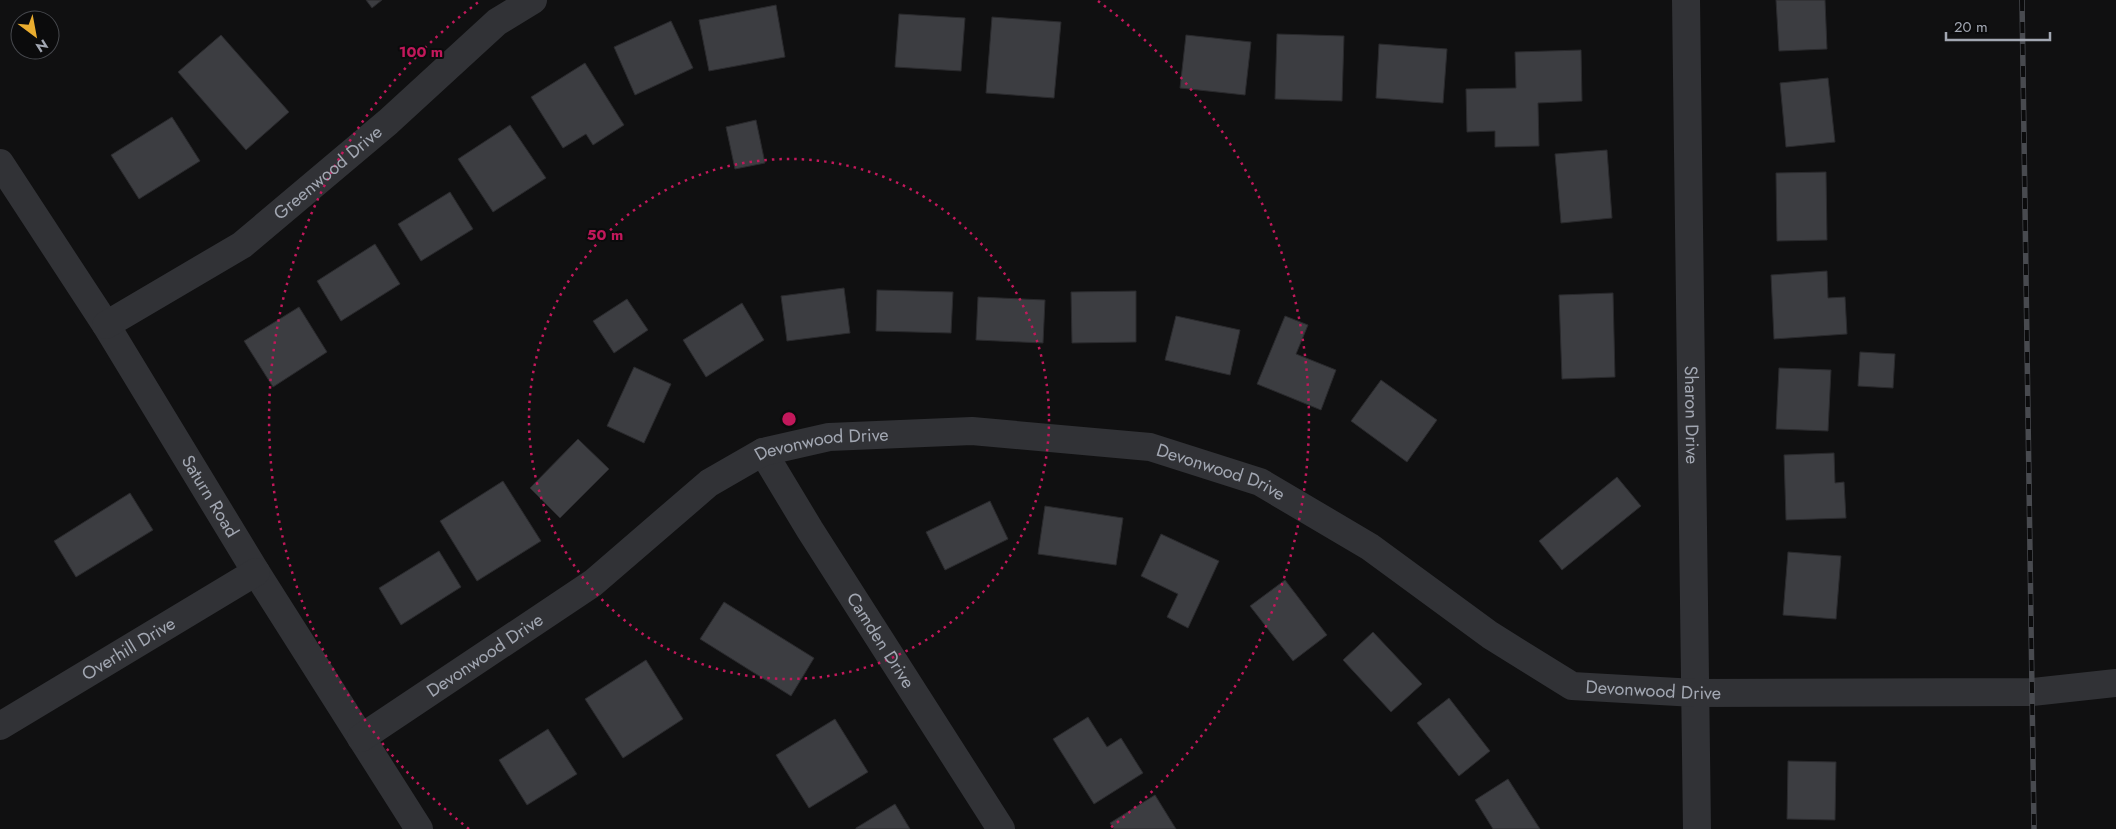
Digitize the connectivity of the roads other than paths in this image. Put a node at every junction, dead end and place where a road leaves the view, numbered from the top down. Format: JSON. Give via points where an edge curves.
{"nodes":[{"id":1,"x":533,"y":0,"type":"edge"},
{"id":2,"x":1686,"y":0,"type":"edge"},
{"id":3,"x":0,"y":163,"type":"edge"},
{"id":4,"x":106,"y":325,"type":"junction"},
{"id":5,"x":763,"y":452,"type":"junction"},
{"id":6,"x":256,"y":572,"type":"junction"},
{"id":7,"x":2116,"y":683,"type":"edge"},
{"id":8,"x":1695,"y":694,"type":"junction"},
{"id":9,"x":0,"y":726,"type":"edge"},
{"id":10,"x":361,"y":738,"type":"junction"},
{"id":11,"x":419,"y":829,"type":"edge"},
{"id":12,"x":1001,"y":829,"type":"edge"},
{"id":13,"x":1697,"y":829,"type":"edge"}],
"edges":[{"from":1,"to":4,"type":"street","name":"Greenwood Drive","via":[[497,22],[388,122],[242,245]]},
{"from":2,"to":8,"type":"street","name":"Sharon Drive"},
{"from":3,"to":4,"type":"street","name":"Saturn Road"},
{"from":4,"to":6,"type":"street","name":"Saturn Road"},
{"from":5,"to":8,"type":"street","name":"Devonwood Drive","via":[[829,436],[972,431],[1150,447],[1260,482],[1370,547],[1490,634],[1572,686]]},
{"from":5,"to":10,"type":"street","name":"Devonwood Drive","via":[[709,483],[593,583]]},
{"from":5,"to":12,"type":"street","name":"Camden Drive"},
{"from":6,"to":9,"type":"street","name":"Overhill Drive"},
{"from":6,"to":10,"type":"street","name":"Saturn Road"},
{"from":7,"to":8,"type":"street","name":"Devonwood Drive","via":[[2032,692]]},
{"from":8,"to":13,"type":"street","name":"Sharon Drive"},
{"from":10,"to":11,"type":"street","name":"Saturn Road"}]}
